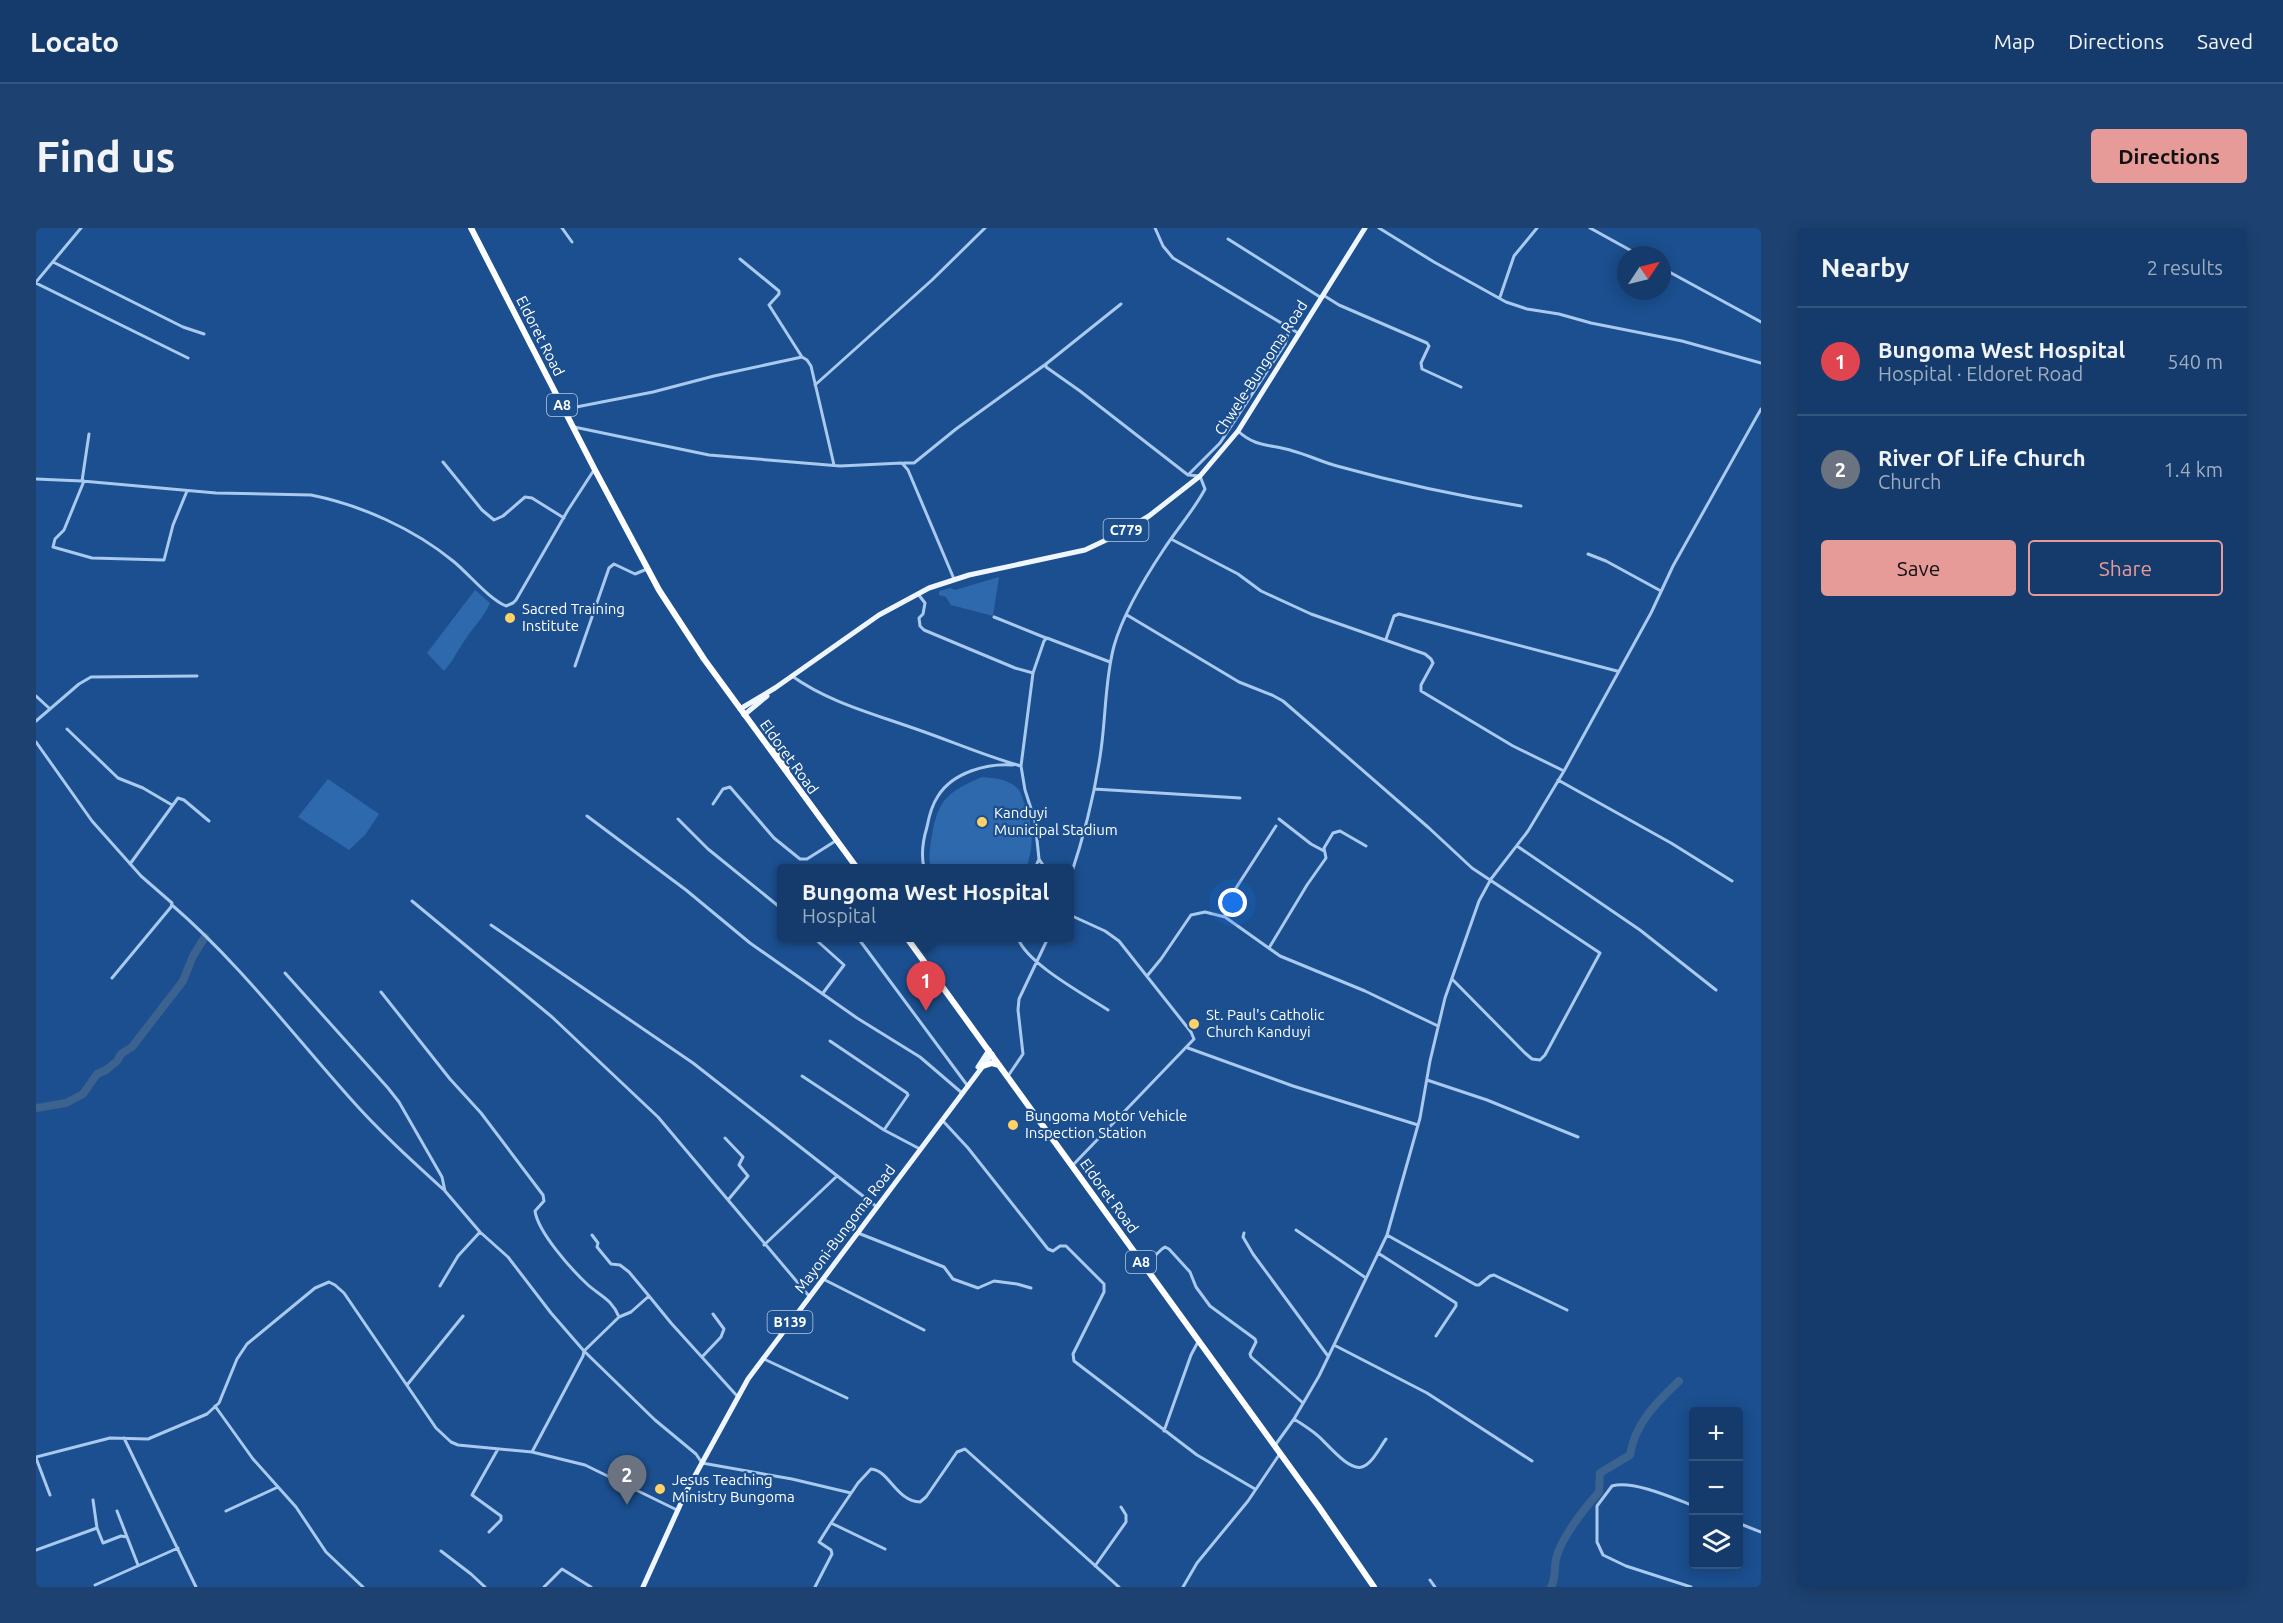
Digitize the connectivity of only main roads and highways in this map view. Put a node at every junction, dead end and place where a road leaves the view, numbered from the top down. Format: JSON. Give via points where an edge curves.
{"nodes":[{"id":1,"x":471,"y":228,"type":"edge"},
{"id":2,"x":1365,"y":228,"type":"edge"},
{"id":3,"x":744,"y":711,"type":"junction"},
{"id":4,"x":854,"y":864,"type":"edge"},
{"id":5,"x":910,"y":942,"type":"edge"},
{"id":6,"x":990,"y":1052,"type":"junction"},
{"id":7,"x":1000,"y":1065,"type":"junction"},
{"id":8,"x":984,"y":1066,"type":"junction"},
{"id":9,"x":972,"y":1079,"type":"junction"},
{"id":10,"x":643,"y":1587,"type":"edge"},
{"id":11,"x":1374,"y":1587,"type":"edge"}],
"edges":[{"from":1,"to":3,"type":"highway","name":"Eldoret Road","number":"A8","via":[[647,569],[684,629]]},
{"from":2,"to":3,"type":"main road","name":"Chwele-Bungoma Road","number":"C779","via":[[1238,431],[1200,476],[1149,516],[1099,545],[954,579],[917,594],[851,634]]},
{"from":3,"to":4,"type":"highway","name":"Eldoret Road","number":"A8"},
{"from":5,"to":6,"type":"highway","name":"Eldoret Road","number":"A8"},
{"from":6,"to":7,"type":"highway","name":"Eldoret Road","number":"A8"},
{"from":6,"to":8,"type":"main road"},
{"from":6,"to":9,"type":"main road"},
{"from":7,"to":8,"type":"highway"},
{"from":7,"to":11,"type":"highway","name":"Eldoret Road","number":"A8"},
{"from":8,"to":9,"type":"main road"},
{"from":9,"to":10,"type":"main road","name":"Mayoni-Bungoma Road","number":"B139","via":[[738,1397],[677,1510]]}]}
